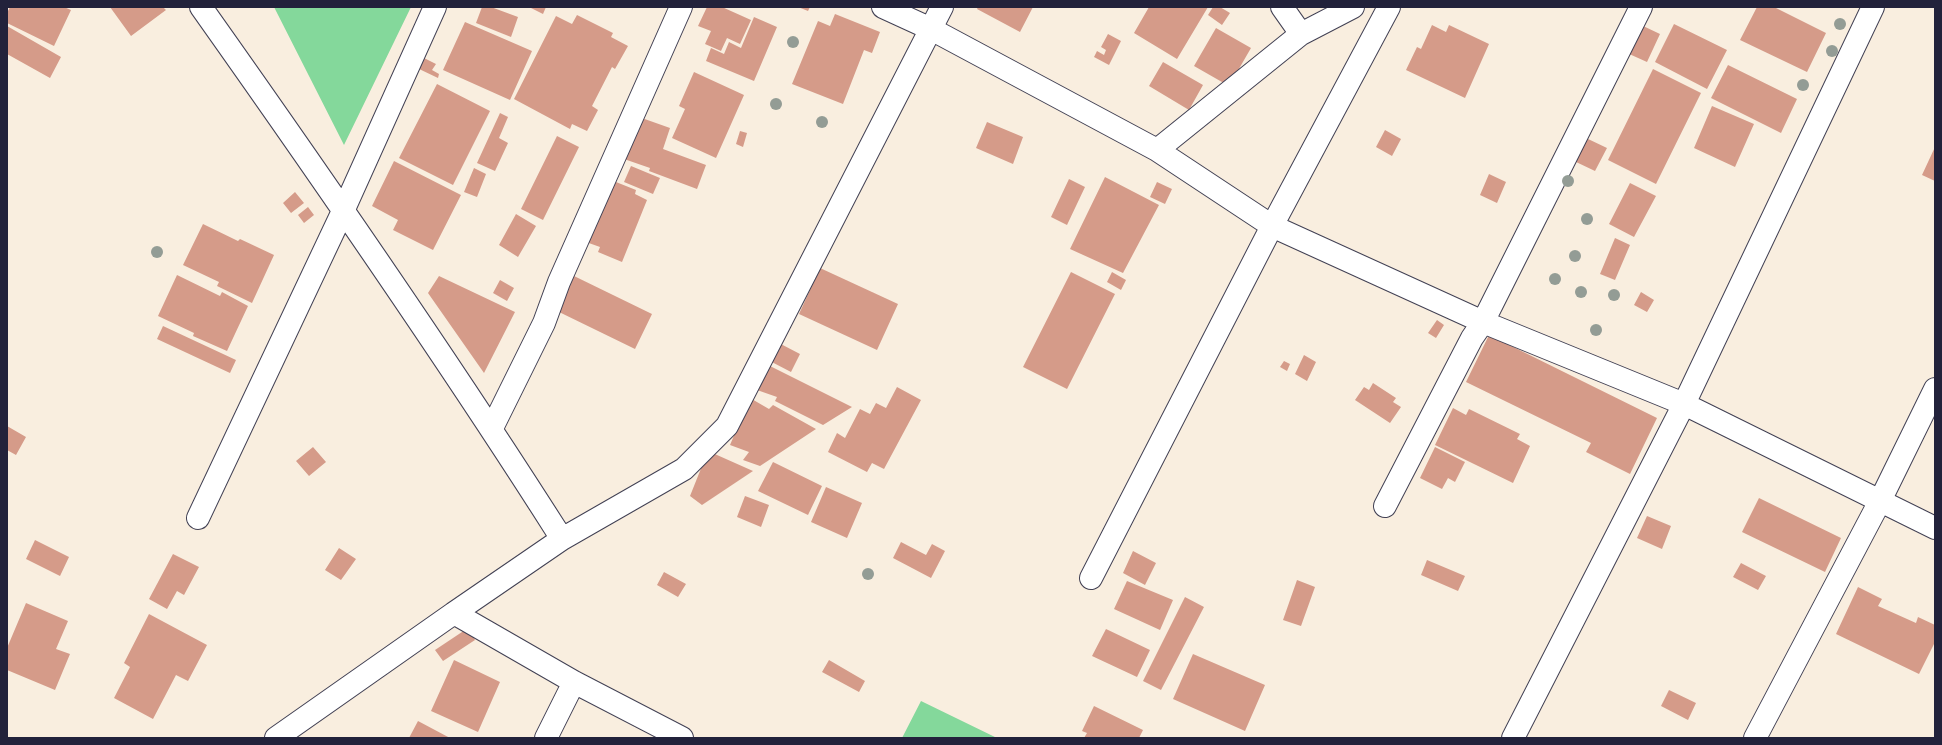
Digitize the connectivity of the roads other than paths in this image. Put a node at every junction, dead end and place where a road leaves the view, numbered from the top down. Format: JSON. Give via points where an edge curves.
{"nodes":[{"id":1,"x":201,"y":7,"type":"edge"},
{"id":2,"x":434,"y":7,"type":"edge"},
{"id":3,"x":681,"y":7,"type":"edge"},
{"id":4,"x":883,"y":7,"type":"edge"},
{"id":5,"x":942,"y":7,"type":"edge"},
{"id":6,"x":1282,"y":7,"type":"edge"},
{"id":7,"x":1353,"y":7,"type":"edge"},
{"id":8,"x":1389,"y":7,"type":"edge"},
{"id":9,"x":1641,"y":7,"type":"edge"},
{"id":10,"x":1873,"y":7,"type":"edge"},
{"id":11,"x":931,"y":29,"type":"junction"},
{"id":12,"x":1301,"y":34,"type":"junction"},
{"id":13,"x":1157,"y":150,"type":"junction"},
{"id":14,"x":344,"y":209,"type":"junction"},
{"id":15,"x":1272,"y":226,"type":"junction"},
{"id":16,"x":1483,"y":322,"type":"junction"},
{"id":17,"x":1935,"y":389,"type":"edge"},
{"id":18,"x":1684,"y":404,"type":"junction"},
{"id":19,"x":492,"y":428,"type":"junction"},
{"id":20,"x":1880,"y":501,"type":"junction"},
{"id":21,"x":1385,"y":506,"type":"dead end"},
{"id":22,"x":198,"y":518,"type":"dead end"},
{"id":23,"x":1935,"y":528,"type":"edge"},
{"id":24,"x":562,"y":539,"type":"junction"},
{"id":25,"x":1090,"y":578,"type":"dead end"},
{"id":26,"x":454,"y":613,"type":"junction"},
{"id":27,"x":574,"y":682,"type":"junction"},
{"id":28,"x":276,"y":738,"type":"edge"},
{"id":29,"x":546,"y":738,"type":"edge"},
{"id":30,"x":682,"y":738,"type":"edge"},
{"id":31,"x":1513,"y":738,"type":"edge"},
{"id":32,"x":1755,"y":738,"type":"edge"}],
"edges":[{"from":1,"to":14,"type":"street"},
{"from":2,"to":14,"type":"street"},
{"from":3,"to":19,"type":"street","via":[[559,282],[544,323]]},
{"from":4,"to":11,"type":"street"},
{"from":5,"to":11,"type":"street"},
{"from":6,"to":12,"type":"street"},
{"from":7,"to":12,"type":"street"},
{"from":8,"to":15,"type":"street"},
{"from":9,"to":16,"type":"street"},
{"from":10,"to":18,"type":"street"},
{"from":11,"to":13,"type":"street"},
{"from":11,"to":24,"type":"street","via":[[727,426],[684,469]]},
{"from":12,"to":13,"type":"street"},
{"from":13,"to":15,"type":"street"},
{"from":14,"to":19,"type":"street"},
{"from":14,"to":22,"type":"street"},
{"from":15,"to":16,"type":"street"},
{"from":15,"to":25,"type":"street"},
{"from":16,"to":18,"type":"street"},
{"from":16,"to":21,"type":"street","via":[[1472,338]]},
{"from":17,"to":20,"type":"street"},
{"from":18,"to":20,"type":"street"},
{"from":18,"to":31,"type":"street"},
{"from":19,"to":24,"type":"street"},
{"from":20,"to":23,"type":"street"},
{"from":20,"to":32,"type":"street"},
{"from":24,"to":26,"type":"street"},
{"from":26,"to":27,"type":"street"},
{"from":26,"to":28,"type":"street"},
{"from":27,"to":29,"type":"street"},
{"from":27,"to":30,"type":"street"}]}
